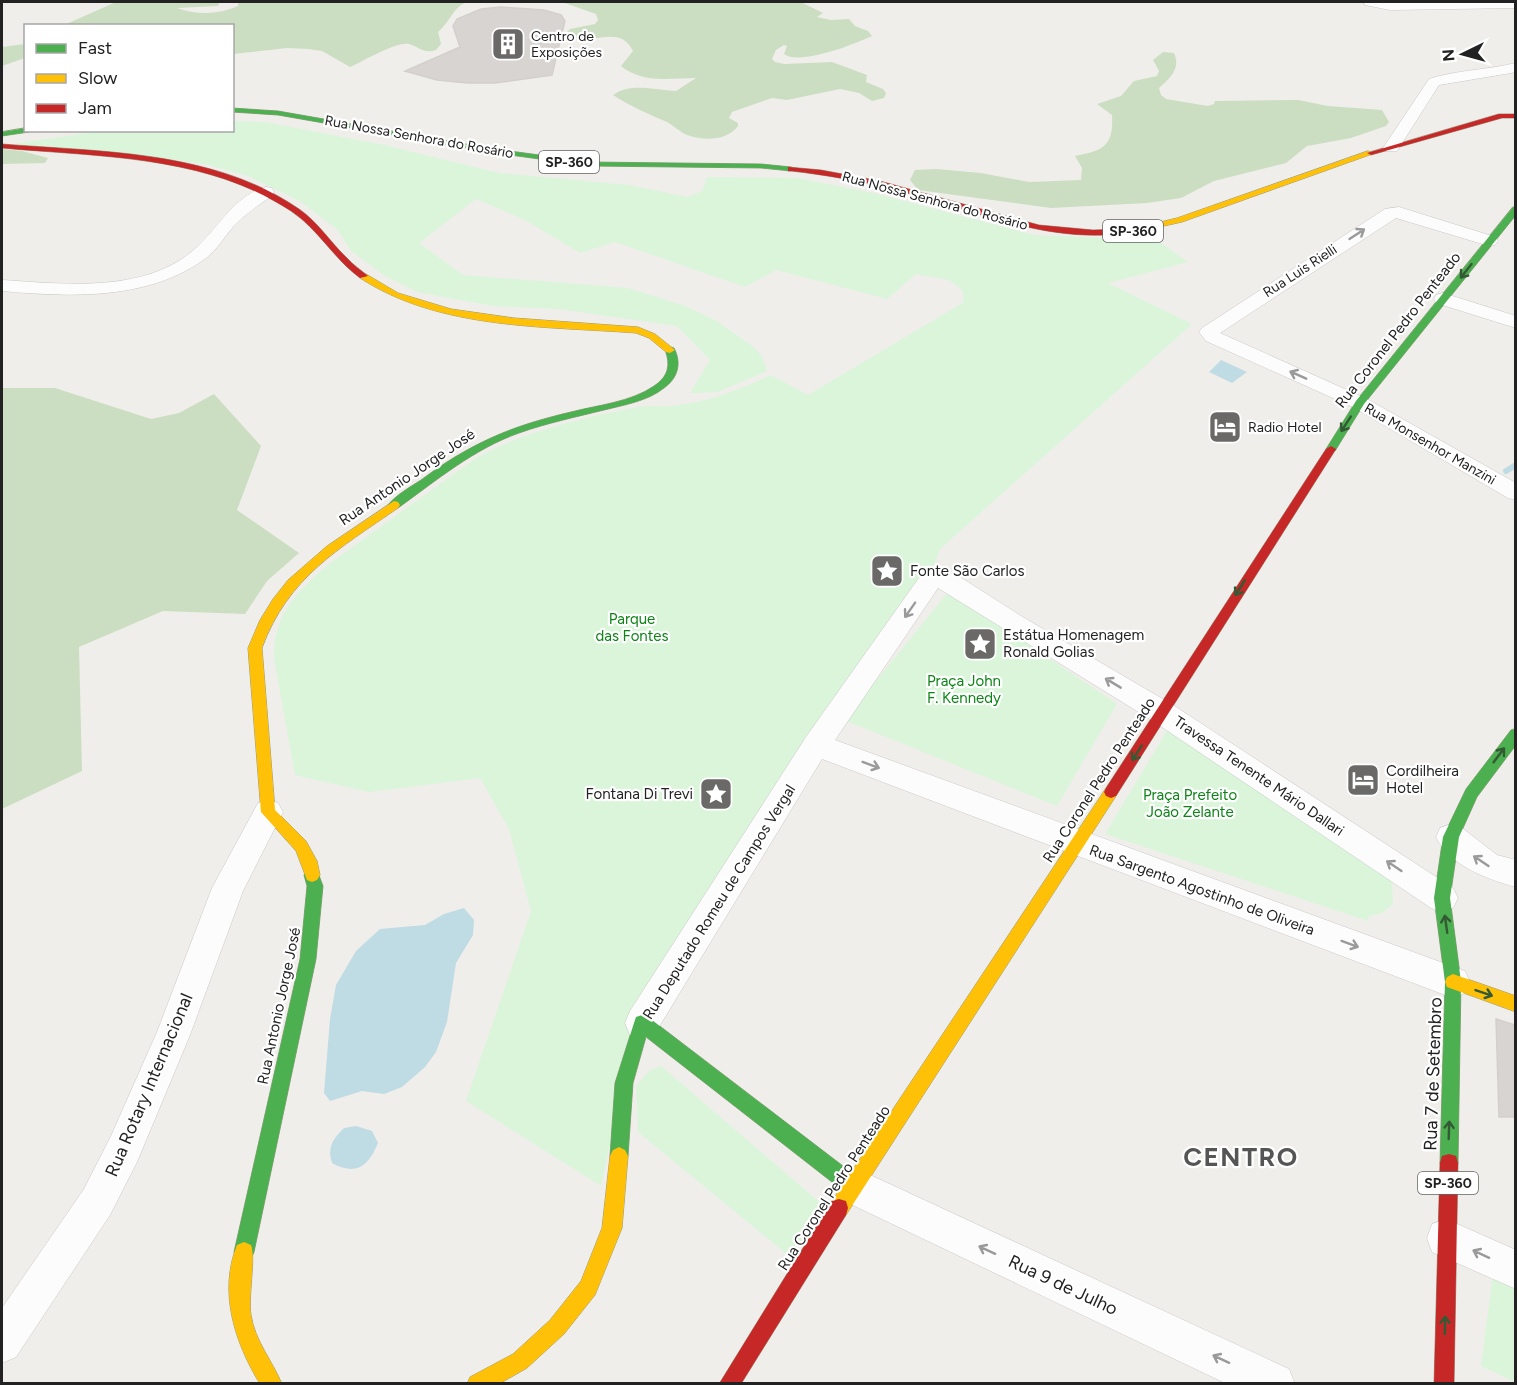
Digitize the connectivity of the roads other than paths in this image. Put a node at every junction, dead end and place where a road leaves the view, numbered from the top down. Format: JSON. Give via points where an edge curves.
{"nodes":[{"id":1,"x":1368,"y":2,"type":"edge"},
{"id":2,"x":1515,"y":4,"type":"edge"},
{"id":3,"x":1515,"y":67,"type":"edge"},
{"id":4,"x":234,"y":110,"type":"edge"},
{"id":5,"x":1515,"y":116,"type":"edge"},
{"id":6,"x":24,"y":130,"type":"edge"},
{"id":7,"x":2,"y":134,"type":"edge"},
{"id":8,"x":2,"y":146,"type":"edge"},
{"id":9,"x":1391,"y":148,"type":"junction"},
{"id":10,"x":266,"y":192,"type":"junction"},
{"id":11,"x":1515,"y":209,"type":"edge"},
{"id":12,"x":1489,"y":241,"type":"junction"},
{"id":13,"x":2,"y":286,"type":"edge"},
{"id":14,"x":1443,"y":299,"type":"junction"},
{"id":15,"x":1515,"y":322,"type":"edge"},
{"id":16,"x":1213,"y":337,"type":"joint"},
{"id":17,"x":1360,"y":403,"type":"junction"},
{"id":18,"x":1515,"y":493,"type":"edge"},
{"id":19,"x":951,"y":583,"type":"joint"},
{"id":20,"x":1163,"y":713,"type":"junction"},
{"id":21,"x":1515,"y":734,"type":"edge"},
{"id":22,"x":816,"y":745,"type":"junction"},
{"id":23,"x":268,"y":812,"type":"junction"},
{"id":24,"x":1451,"y":837,"type":"junction"},
{"id":25,"x":1078,"y":844,"type":"junction"},
{"id":26,"x":1515,"y":874,"type":"edge"},
{"id":27,"x":1442,"y":898,"type":"junction"},
{"id":28,"x":1454,"y":982,"type":"junction"},
{"id":29,"x":1515,"y":1004,"type":"edge"},
{"id":30,"x":642,"y":1023,"type":"junction"},
{"id":31,"x":853,"y":1186,"type":"junction"},
{"id":32,"x":1446,"y":1238,"type":"junction"},
{"id":33,"x":1515,"y":1270,"type":"edge"},
{"id":34,"x":2,"y":1343,"type":"edge"},
{"id":35,"x":272,"y":1383,"type":"edge"},
{"id":36,"x":477,"y":1383,"type":"edge"},
{"id":37,"x":729,"y":1383,"type":"edge"},
{"id":38,"x":1274,"y":1383,"type":"edge"},
{"id":39,"x":1443,"y":1383,"type":"edge"}],
"edges":[{"from":1,"to":2,"type":"street","via":[[1390,6]]},
{"from":3,"to":9,"type":"street","via":[[1495,74],[1434,82]]},
{"from":4,"to":9,"type":"main road","name":"Rua Nossa Senhora do Rosário","number":"SP-360","via":[[312,118],[582,163],[761,166],[825,173],[908,191],[1020,225],[1074,234],[1129,232],[1179,220]]},
{"from":5,"to":9,"type":"main road","name":"Rua Nossa Senhora do Rosário","number":"SP-360","via":[[1502,116]]},
{"from":6,"to":7,"type":"main road"},
{"from":8,"to":10,"type":"main road","name":"Rua Antonio Jorge José","via":[[181,164]]},
{"from":10,"to":13,"type":"street","via":[[229,221],[210,246],[182,266],[154,278],[101,289]]},
{"from":10,"to":23,"type":"main road","name":"Rua Antonio Jorge José","via":[[308,220],[350,268],[394,295],[480,316],[638,330],[665,342],[676,365],[672,377],[647,395],[515,430],[474,449],[318,558],[286,588],[267,614],[255,648]]},
{"from":11,"to":12,"type":"main road","name":"Rua Coronel Pedro Penteado"},
{"from":12,"to":14,"type":"main road","name":"Rua Coronel Pedro Penteado","one_way":true},
{"from":16,"to":12,"type":"street","name":"Rua Luis Rielli","one_way":true,"via":[[1210,329],[1389,214],[1399,212]]},
{"from":14,"to":15,"type":"street"},
{"from":14,"to":17,"type":"main road","name":"Rua Coronel Pedro Penteado"},
{"from":17,"to":16,"type":"street","name":"Rua Monsenhor Manzini","one_way":true},
{"from":17,"to":18,"type":"street","name":"Rua Monsenhor Manzini"},
{"from":17,"to":20,"type":"main road","name":"Rua Coronel Pedro Penteado","one_way":true},
{"from":20,"to":19,"type":"street","name":"Travessa Tenente Mário Dallari","one_way":true},
{"from":19,"to":22,"type":"street","name":"Rua Deputado Romeu de Campos Vergal","one_way":true,"via":[[939,578],[930,581]]},
{"from":20,"to":25,"type":"main road","name":"Rua Coronel Pedro Penteado","one_way":true},
{"from":27,"to":20,"type":"street","name":"Travessa Tenente Mário Dallari","one_way":true},
{"from":24,"to":21,"type":"main road","number":"SP-360","one_way":true,"via":[[1471,793]]},
{"from":22,"to":25,"type":"street","name":"Rua Sargento Agostinho de Oliveira","one_way":true},
{"from":22,"to":30,"type":"street","name":"Rua Deputado Romeu de Campos Vergal"},
{"from":23,"to":34,"type":"street","name":"Rua Rotary Internacional","via":[[228,888],[173,1035],[103,1191]]},
{"from":23,"to":35,"type":"main road","name":"Rua Antonio Jorge José","via":[[301,846],[315,885],[308,959],[241,1268],[242,1321],[255,1358]]},
{"from":26,"to":24,"type":"street","one_way":true,"via":[[1488,866]]},
{"from":24,"to":27,"type":"main road","number":"SP-360"},
{"from":25,"to":28,"type":"street","name":"Rua Sargento Agostinho de Oliveira","one_way":true},
{"from":25,"to":31,"type":"main road","name":"Rua Coronel Pedro Penteado"},
{"from":28,"to":27,"type":"main road","number":"SP-360","one_way":true},
{"from":28,"to":29,"type":"main road","one_way":true},
{"from":32,"to":28,"type":"main road","name":"Rua 7 de Setembro","number":"SP-360","one_way":true},
{"from":30,"to":31,"type":"main road","name":"Rua Deputado Romeu de Campos Vergal"},
{"from":30,"to":36,"type":"main road","via":[[624,1083],[612,1228],[588,1288],[557,1327],[520,1361]]},
{"from":31,"to":37,"type":"main road","name":"Rua Coronel Pedro Penteado"},
{"from":38,"to":31,"type":"street","name":"Rua 9 de Julho","one_way":true},
{"from":33,"to":32,"type":"street","one_way":true},
{"from":39,"to":32,"type":"main road","name":"Rua 7 de Setembro","number":"SP-360","one_way":true}]}
